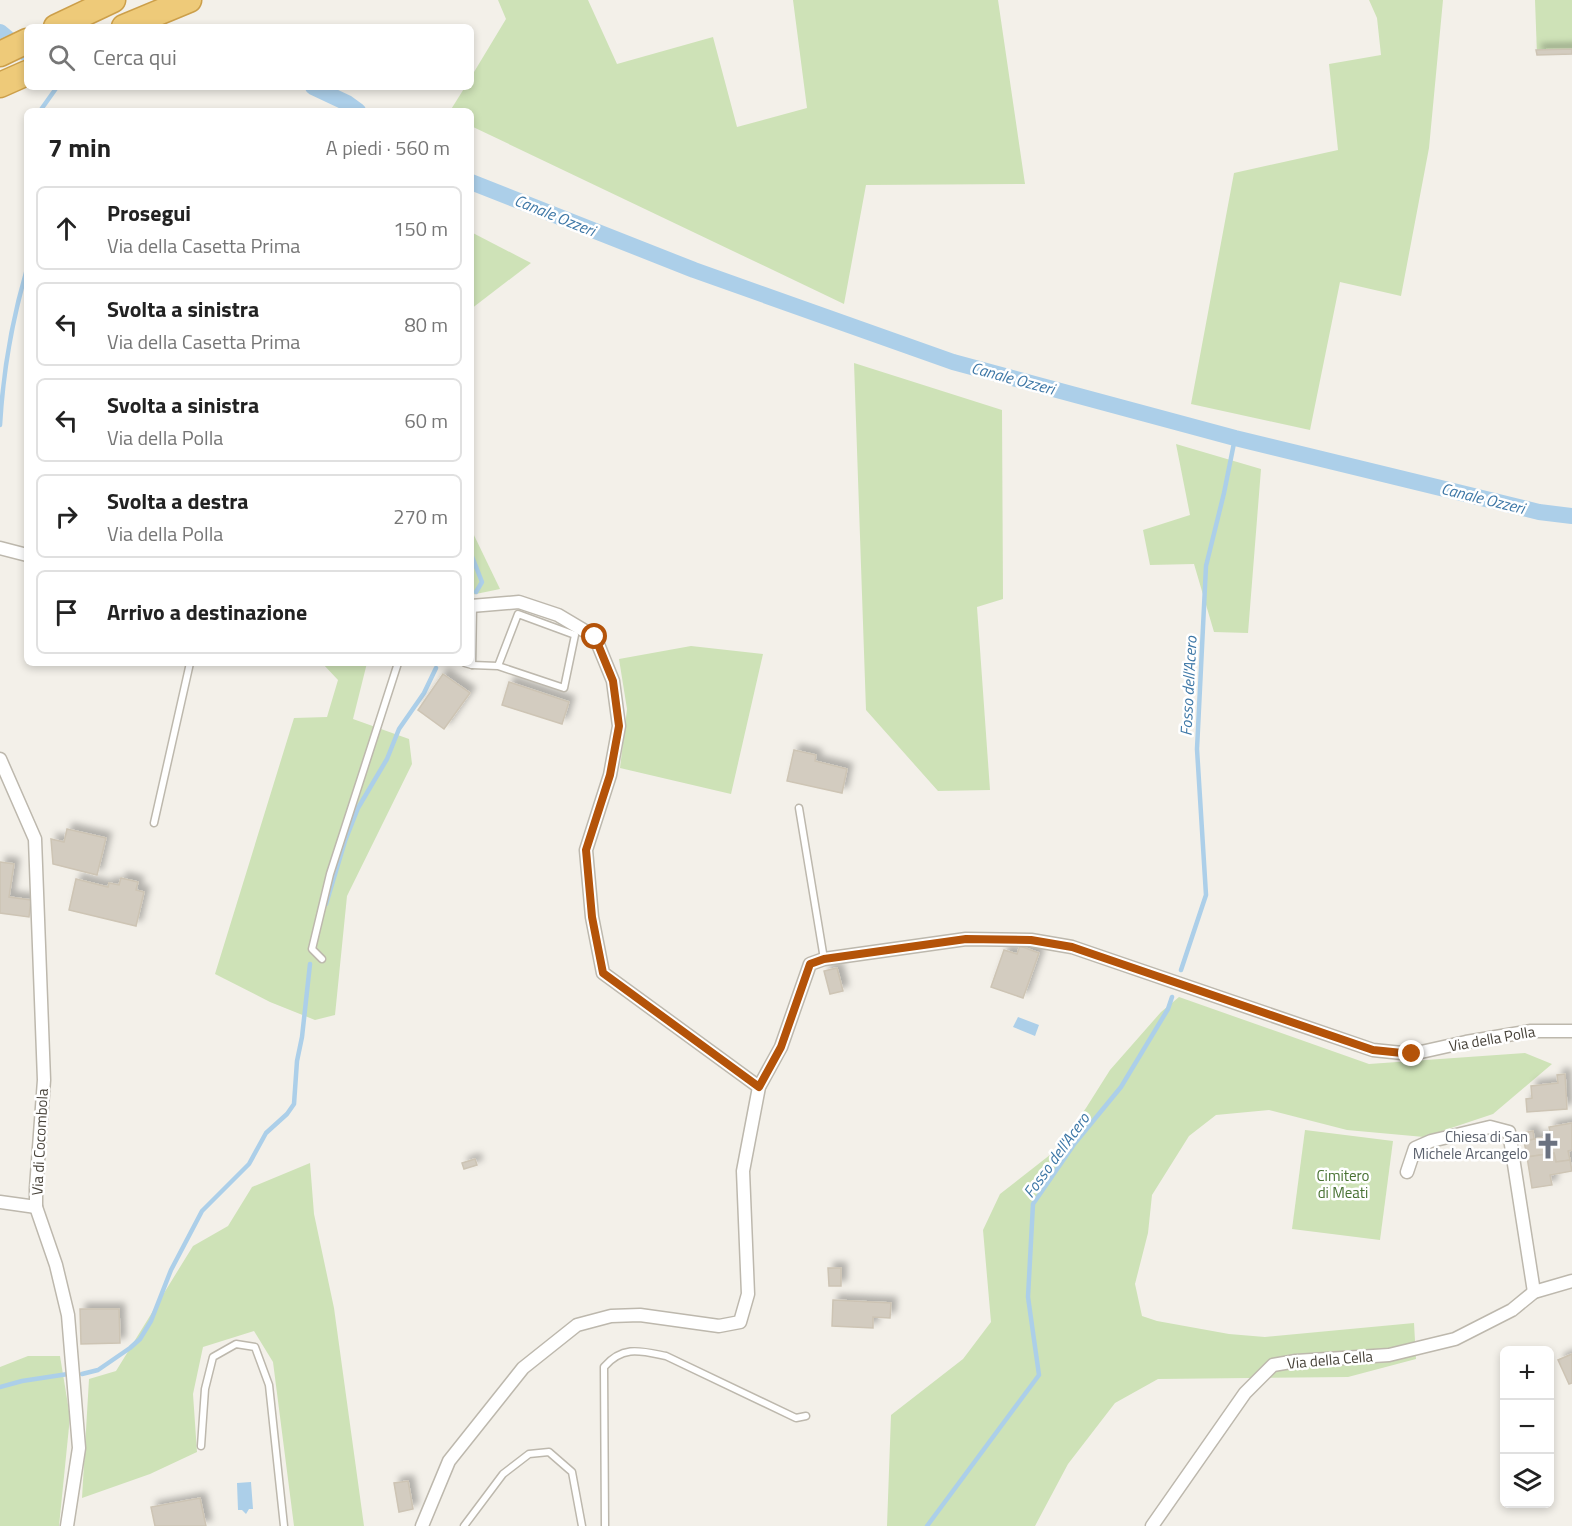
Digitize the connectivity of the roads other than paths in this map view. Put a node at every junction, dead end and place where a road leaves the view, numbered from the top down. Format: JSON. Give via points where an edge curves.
{"nodes":[{"id":1,"x":113,"y":0,"type":"edge"},
{"id":2,"x":189,"y":0,"type":"edge"},
{"id":3,"x":62,"y":24,"type":"edge"},
{"id":4,"x":132,"y":24,"type":"edge"},
{"id":5,"x":24,"y":42,"type":"edge"},
{"id":6,"x":0,"y":54,"type":"edge"},
{"id":7,"x":24,"y":74,"type":"edge"},
{"id":8,"x":0,"y":86,"type":"edge"},
{"id":9,"x":0,"y":548,"type":"edge"},
{"id":10,"x":24,"y":554,"type":"edge"},
{"id":11,"x":474,"y":606,"type":"edge"},
{"id":12,"x":474,"y":665,"type":"edge"},
{"id":13,"x":189,"y":666,"type":"edge"},
{"id":14,"x":397,"y":666,"type":"edge"},
{"id":15,"x":498,"y":666,"type":"junction"},
{"id":16,"x":0,"y":759,"type":"edge"},
{"id":17,"x":799,"y":808,"type":"dead end"},
{"id":18,"x":154,"y":823,"type":"dead end"},
{"id":19,"x":322,"y":959,"type":"dead end"},
{"id":20,"x":824,"y":959,"type":"junction"},
{"id":21,"x":1572,"y":1030,"type":"edge"},
{"id":22,"x":759,"y":1087,"type":"junction"},
{"id":23,"x":1407,"y":1172,"type":"dead end"},
{"id":24,"x":0,"y":1202,"type":"edge"},
{"id":25,"x":36,"y":1207,"type":"junction"},
{"id":26,"x":1572,"y":1281,"type":"edge"},
{"id":27,"x":1534,"y":1292,"type":"junction"},
{"id":28,"x":806,"y":1416,"type":"dead end"},
{"id":29,"x":201,"y":1446,"type":"dead end"},
{"id":30,"x":67,"y":1526,"type":"edge"},
{"id":31,"x":284,"y":1526,"type":"edge"},
{"id":32,"x":422,"y":1526,"type":"edge"},
{"id":33,"x":464,"y":1526,"type":"edge"},
{"id":34,"x":582,"y":1526,"type":"edge"},
{"id":35,"x":604,"y":1526,"type":"edge"},
{"id":36,"x":1152,"y":1526,"type":"edge"}],
"edges":[{"from":1,"to":3,"type":"highway"},
{"from":2,"to":4,"type":"highway"},
{"from":5,"to":6,"type":"highway"},
{"from":7,"to":8,"type":"highway"},
{"from":9,"to":10,"type":"street"},
{"from":11,"to":22,"type":"street","via":[[519,602],[558,615],[595,637],[613,681],[619,726],[610,775],[586,850],[592,917],[603,973]]},
{"from":12,"to":15,"type":"lane"},
{"from":13,"to":18,"type":"lane"},
{"from":14,"to":19,"type":"lane","via":[[330,874],[312,949]]},
{"from":15,"to":15,"type":"lane","via":[[518,614],[575,635],[564,688]]},
{"from":16,"to":25,"type":"street","name":"Via di Cocombola","via":[[35,839],[44,1080]]},
{"from":17,"to":20,"type":"lane"},
{"from":20,"to":21,"type":"street","name":"Via della Polla","via":[[966,939],[1031,940],[1072,947],[1373,1050],[1412,1054],[1531,1030]]},
{"from":20,"to":22,"type":"street","via":[[810,964],[781,1047]]},
{"from":22,"to":32,"type":"street","via":[[743,1171],[748,1294],[740,1322],[719,1326],[640,1315],[611,1316],[577,1325],[523,1368],[450,1461]]},
{"from":23,"to":27,"type":"street","via":[[1415,1148],[1431,1141],[1490,1127],[1509,1132]]},
{"from":24,"to":25,"type":"street"},
{"from":25,"to":30,"type":"street","name":"Via di Cocombola","via":[[56,1265],[69,1326],[79,1448]]},
{"from":26,"to":27,"type":"street","name":"Via della Cella"},
{"from":27,"to":36,"type":"street","name":"Via della Cella","via":[[1512,1310],[1455,1339],[1389,1355],[1273,1365],[1245,1392]]},
{"from":28,"to":35,"type":"lane","via":[[796,1418],[666,1356],[626,1351],[612,1357],[604,1367]]},
{"from":29,"to":31,"type":"lane","via":[[205,1389],[213,1356],[236,1344],[255,1347],[269,1384]]},
{"from":33,"to":34,"type":"lane","via":[[504,1474],[529,1454],[549,1452],[572,1472]]}]}
